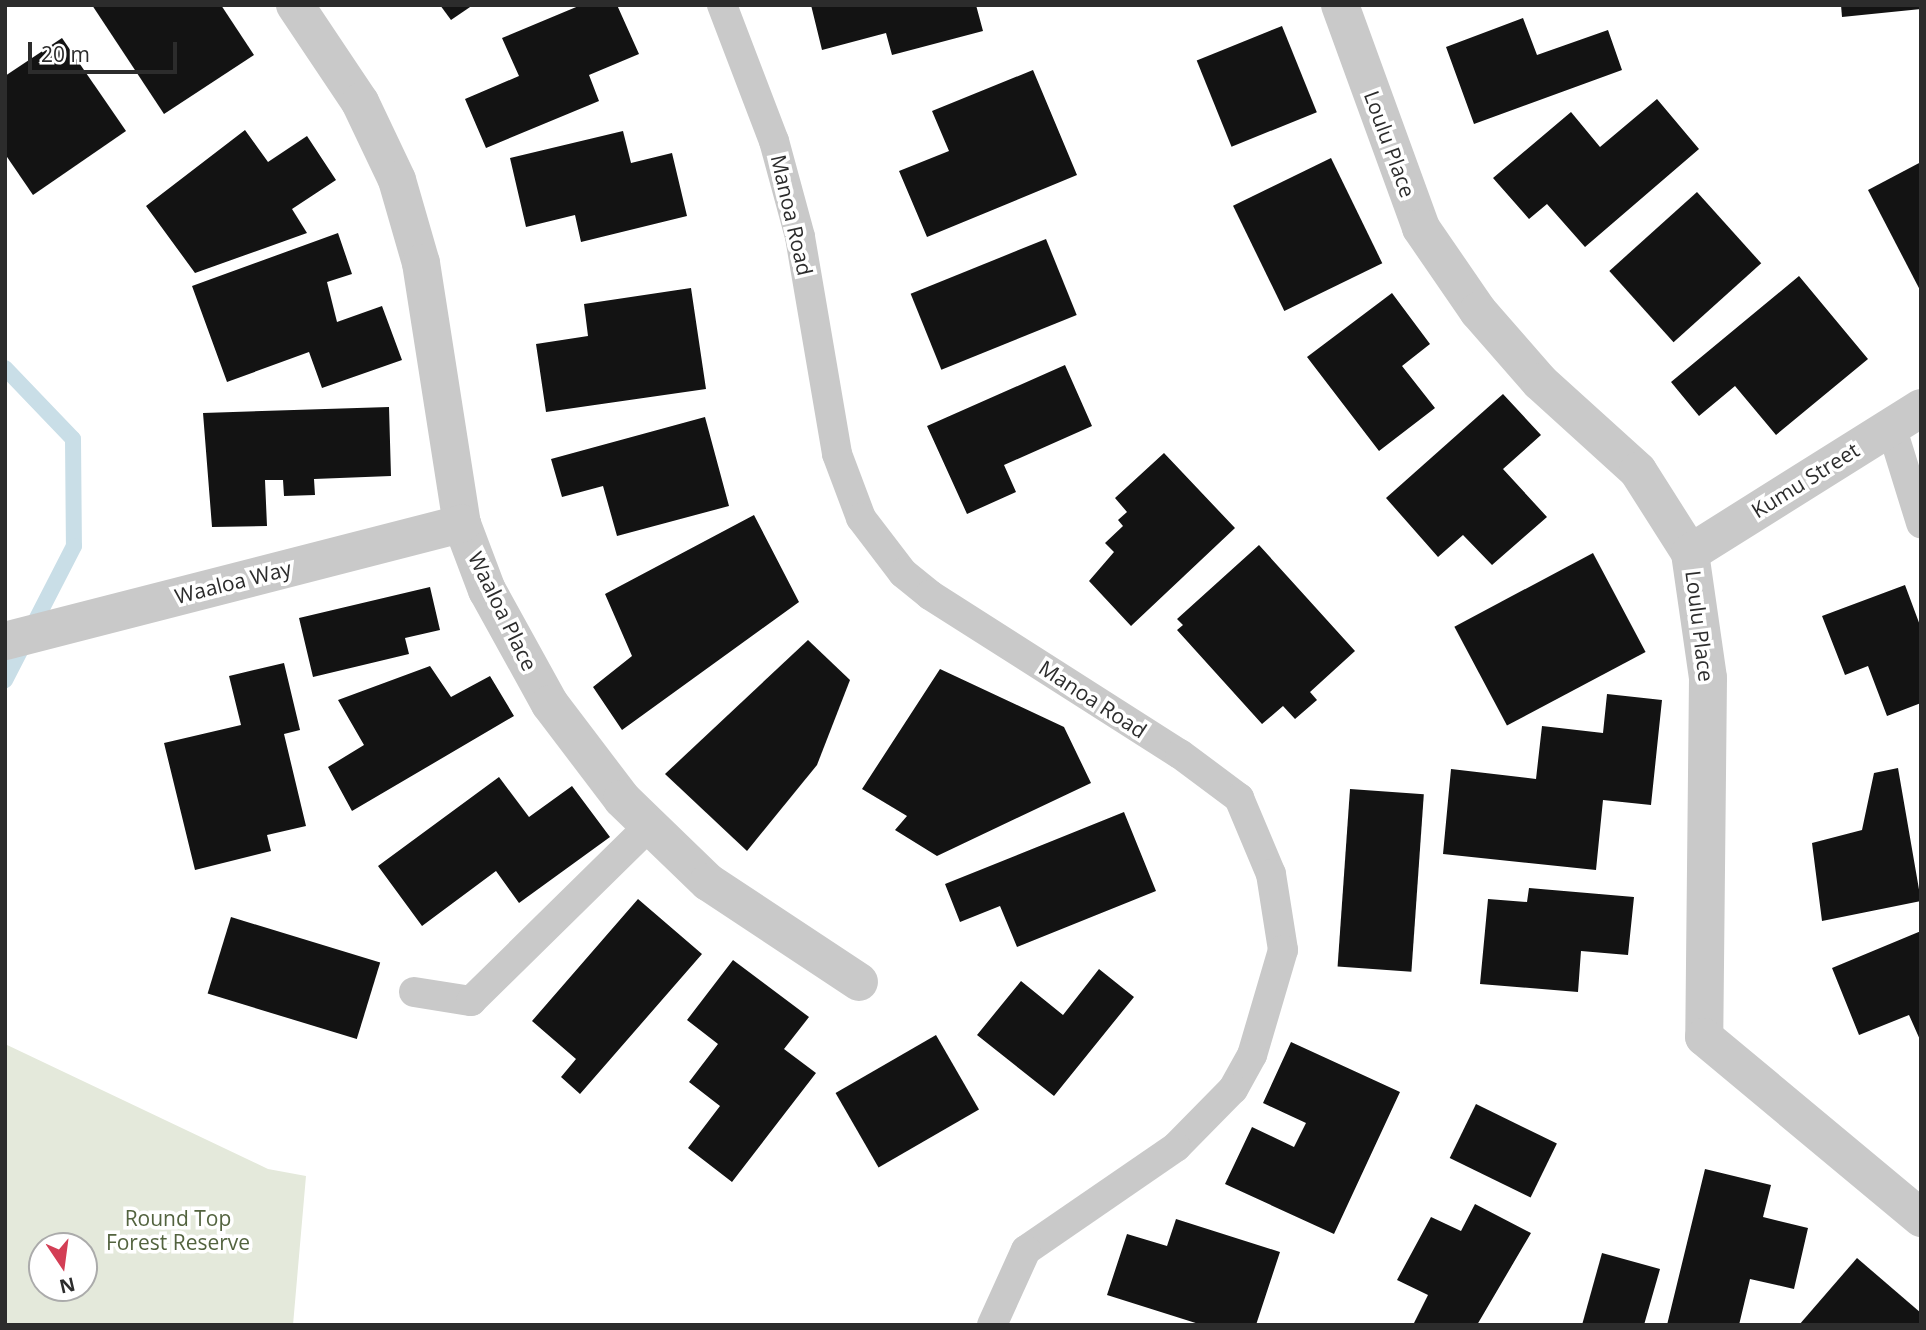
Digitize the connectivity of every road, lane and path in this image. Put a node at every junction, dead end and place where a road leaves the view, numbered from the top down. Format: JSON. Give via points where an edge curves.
{"nodes":[{"id":1,"x":295,"y":5,"type":"edge"},
{"id":2,"x":722,"y":5,"type":"edge"},
{"id":3,"x":1340,"y":5,"type":"edge"},
{"id":4,"x":1906,"y":417,"type":"edge"},
{"id":5,"x":1921,"y":523,"type":"edge"},
{"id":6,"x":461,"y":524,"type":"junction"},
{"id":7,"x":1690,"y":553,"type":"junction"},
{"id":8,"x":5,"y":641,"type":"edge"},
{"id":9,"x":649,"y":826,"type":"junction"},
{"id":10,"x":859,"y":982,"type":"dead end"},
{"id":11,"x":414,"y":992,"type":"dead end"},
{"id":12,"x":1921,"y":1218,"type":"edge"},
{"id":13,"x":992,"y":1325,"type":"edge"}],
"edges":[{"from":1,"to":6,"type":"street","name":"Waaloa Place","via":[[360,102],[397,180],[421,263]]},
{"from":2,"to":13,"type":"lane","name":"Manoa Road","via":[[774,141],[800,237],[837,454],[861,518],[903,573],[930,595],[1180,754],[1238,798],[1271,874],[1283,950],[1252,1055],[1233,1089],[1176,1147],[1026,1250]]},
{"from":3,"to":7,"type":"street","name":"Loulu Place","via":[[1421,228],[1478,311],[1540,382],[1638,471]]},
{"from":4,"to":5,"type":"lane"},
{"from":4,"to":7,"type":"street","name":"Kumu Street"},
{"from":6,"to":8,"type":"street","name":"Waaloa Way"},
{"from":6,"to":9,"type":"street","name":"Waaloa Place","via":[[487,590],[550,704],[622,799]]},
{"from":7,"to":12,"type":"street","name":"Loulu Place","via":[[1708,678],[1704,1037]]},
{"from":9,"to":10,"type":"street","name":"Waaloa Place","via":[[708,882]]},
{"from":9,"to":11,"type":"lane","via":[[471,1001]]}]}
